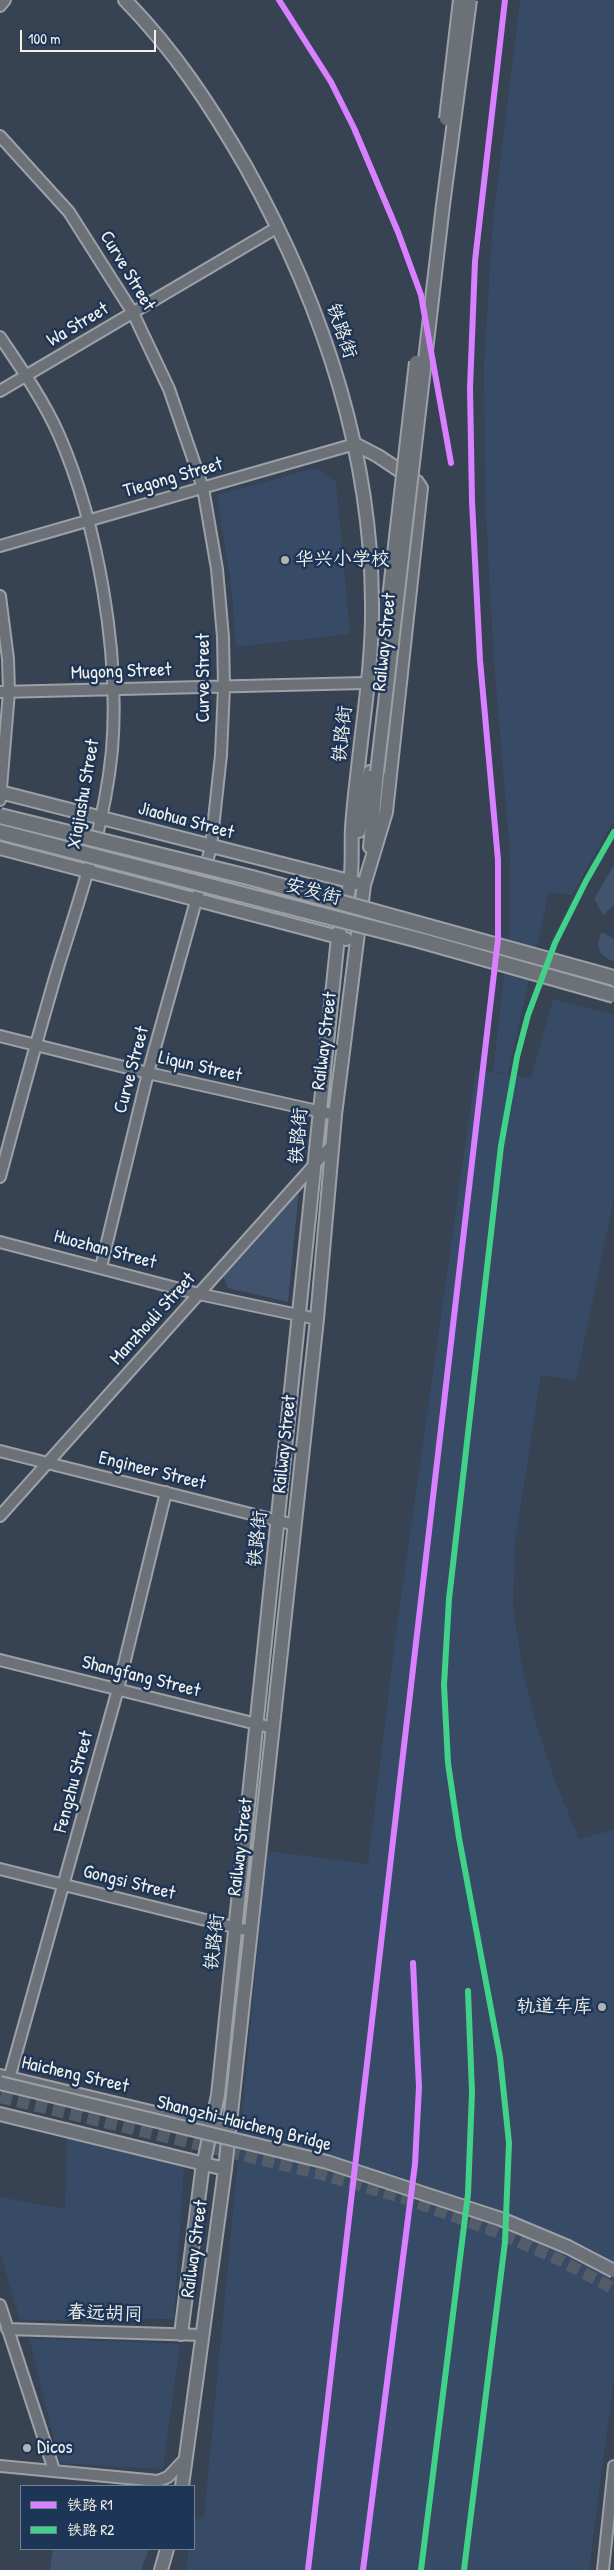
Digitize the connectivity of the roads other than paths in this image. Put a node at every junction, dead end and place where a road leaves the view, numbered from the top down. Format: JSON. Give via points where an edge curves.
{"nodes":[{"id":1,"x":5,"y":0,"type":"edge"},
{"id":2,"x":125,"y":0,"type":"edge"},
{"id":3,"x":460,"y":0,"type":"edge"},
{"id":4,"x":470,"y":0,"type":"edge"},
{"id":5,"x":0,"y":6,"type":"edge"},
{"id":6,"x":0,"y":136,"type":"edge"},
{"id":7,"x":278,"y":228,"type":"junction"},
{"id":8,"x":133,"y":313,"type":"junction"},
{"id":9,"x":0,"y":337,"type":"edge"},
{"id":10,"x":26,"y":376,"type":"junction"},
{"id":11,"x":0,"y":391,"type":"edge"},
{"id":12,"x":355,"y":444,"type":"junction"},
{"id":13,"x":203,"y":488,"type":"junction"},
{"id":14,"x":89,"y":520,"type":"junction"},
{"id":15,"x":0,"y":546,"type":"edge"},
{"id":16,"x":0,"y":596,"type":"edge"},
{"id":17,"x":364,"y":683,"type":"dead end"},
{"id":18,"x":224,"y":686,"type":"junction"},
{"id":19,"x":112,"y":690,"type":"junction"},
{"id":20,"x":4,"y":692,"type":"edge"},
{"id":21,"x":373,"y":772,"type":"junction"},
{"id":22,"x":1,"y":795,"type":"edge"},
{"id":23,"x":0,"y":816,"type":"edge"},
{"id":24,"x":101,"y":818,"type":"junction"},
{"id":25,"x":0,"y":832,"type":"edge"},
{"id":26,"x":211,"y":847,"type":"junction"},
{"id":27,"x":0,"y":848,"type":"edge"},
{"id":28,"x":88,"y":870,"type":"junction"},
{"id":29,"x":350,"y":882,"type":"junction"},
{"id":30,"x":364,"y":885,"type":"junction"},
{"id":31,"x":198,"y":898,"type":"junction"},
{"id":32,"x":338,"y":937,"type":"junction"},
{"id":33,"x":356,"y":941,"type":"junction"},
{"id":34,"x":614,"y":978,"type":"edge"},
{"id":35,"x":614,"y":996,"type":"edge"},
{"id":36,"x":0,"y":1036,"type":"edge"},
{"id":37,"x":35,"y":1045,"type":"junction"},
{"id":38,"x":148,"y":1073,"type":"junction"},
{"id":39,"x":320,"y":1112,"type":"junction"},
{"id":40,"x":334,"y":1115,"type":"junction"},
{"id":41,"x":332,"y":1145,"type":"junction"},
{"id":42,"x":315,"y":1164,"type":"junction"},
{"id":43,"x":0,"y":1177,"type":"edge"},
{"id":44,"x":0,"y":1242,"type":"edge"},
{"id":45,"x":101,"y":1267,"type":"junction"},
{"id":46,"x":199,"y":1294,"type":"junction"},
{"id":47,"x":300,"y":1315,"type":"junction"},
{"id":48,"x":317,"y":1320,"type":"junction"},
{"id":49,"x":0,"y":1451,"type":"edge"},
{"id":50,"x":47,"y":1463,"type":"junction"},
{"id":51,"x":166,"y":1492,"type":"junction"},
{"id":52,"x":0,"y":1516,"type":"edge"},
{"id":53,"x":279,"y":1521,"type":"junction"},
{"id":54,"x":295,"y":1525,"type":"junction"},
{"id":55,"x":0,"y":1660,"type":"edge"},
{"id":56,"x":118,"y":1689,"type":"junction"},
{"id":57,"x":257,"y":1724,"type":"junction"},
{"id":58,"x":273,"y":1728,"type":"junction"},
{"id":59,"x":0,"y":1870,"type":"edge"},
{"id":60,"x":64,"y":1885,"type":"junction"},
{"id":61,"x":236,"y":1927,"type":"junction"},
{"id":62,"x":250,"y":1930,"type":"junction"},
{"id":63,"x":3,"y":2079,"type":"edge"},
{"id":64,"x":0,"y":2114,"type":"edge"},
{"id":65,"x":212,"y":2126,"type":"junction"},
{"id":66,"x":228,"y":2130,"type":"junction"},
{"id":67,"x":204,"y":2164,"type":"junction"},
{"id":68,"x":225,"y":2169,"type":"junction"},
{"id":69,"x":614,"y":2271,"type":"edge"},
{"id":70,"x":0,"y":2305,"type":"edge"},
{"id":71,"x":8,"y":2329,"type":"junction"},
{"id":72,"x":181,"y":2334,"type":"junction"},
{"id":73,"x":202,"y":2335,"type":"junction"},
{"id":74,"x":186,"y":2458,"type":"junction"},
{"id":75,"x":0,"y":2466,"type":"edge"},
{"id":76,"x":614,"y":2466,"type":"edge"},
{"id":77,"x":54,"y":2470,"type":"junction"},
{"id":78,"x":182,"y":2485,"type":"edge"},
{"id":79,"x":167,"y":2550,"type":"edge"},
{"id":80,"x":161,"y":2570,"type":"edge"},
{"id":81,"x":603,"y":2570,"type":"edge"}],
"edges":[{"from":1,"to":5,"type":"street"},
{"from":2,"to":7,"type":"main road","name":"铁路街","via":[[198,87]]},
{"from":3,"to":21,"type":"main road","bridge":true,"via":[[403,465]]},
{"from":4,"to":21,"type":"main road","name":"铁路街","bridge":true},
{"from":6,"to":8,"type":"street","name":"Curve Street","via":[[69,212]]},
{"from":7,"to":8,"type":"street","name":"Wa Street"},
{"from":7,"to":12,"type":"main road","name":"铁路街","via":[[294,259],[326,343]]},
{"from":8,"to":10,"type":"street","name":"Wa Street"},
{"from":8,"to":13,"type":"street","name":"Curve Street","via":[[170,389]]},
{"from":9,"to":10,"type":"street","name":"Xiajiashu Street"},
{"from":10,"to":11,"type":"street","name":"Wa Street"},
{"from":10,"to":14,"type":"street","name":"Xiajiashu Street","via":[[58,433]]},
{"from":12,"to":13,"type":"street","name":"Tiegong Street"},
{"from":12,"to":29,"type":"main road","name":"铁路街","via":[[366,515],[372,603]]},
{"from":12,"to":30,"type":"main road","name":"Railway Street","via":[[417,482],[421,488],[386,812]]},
{"from":13,"to":14,"type":"street","name":"Tiegong Street"},
{"from":13,"to":18,"type":"street","name":"Curve Street","via":[[217,569]]},
{"from":14,"to":15,"type":"street","name":"Tiegong Street"},
{"from":14,"to":19,"type":"street","name":"Xiajiashu Street","via":[[106,616]]},
{"from":16,"to":20,"type":"street","via":[[8,659]]},
{"from":17,"to":18,"type":"street","name":"Mugong Street"},
{"from":18,"to":19,"type":"street","name":"Mugong Street"},
{"from":18,"to":26,"type":"street","name":"Curve Street","via":[[221,755]]},
{"from":19,"to":20,"type":"street","name":"Mugong Street"},
{"from":19,"to":24,"type":"street","name":"Xiajiashu Street","via":[[112,750]]},
{"from":20,"to":22,"type":"street"},
{"from":21,"to":29,"type":"main road"},
{"from":21,"to":30,"type":"main road"},
{"from":22,"to":24,"type":"main road","name":"Jiaohua Street"},
{"from":23,"to":34,"type":"highway","name":"安发街","bridge":true,"via":[[270,883]]},
{"from":24,"to":26,"type":"main road","name":"Jiaohua Street"},
{"from":24,"to":28,"type":"street","name":"Xiajiashu Street"},
{"from":25,"to":35,"type":"highway","name":"安发街","bridge":true,"via":[[362,925]]},
{"from":26,"to":29,"type":"main road","name":"Jiaohua Street"},
{"from":26,"to":31,"type":"street","name":"Curve Street"},
{"from":27,"to":28,"type":"main road"},
{"from":28,"to":31,"type":"main road"},
{"from":28,"to":37,"type":"street","name":"Xiajiashu Street"},
{"from":29,"to":30,"type":"main road","name":"Jiaohua Street"},
{"from":29,"to":32,"type":"main road","name":"铁路街"},
{"from":30,"to":33,"type":"main road","name":"Railway Street"},
{"from":31,"to":32,"type":"main road"},
{"from":31,"to":38,"type":"street","name":"Curve Street"},
{"from":32,"to":33,"type":"main road"},
{"from":32,"to":39,"type":"main road","name":"铁路街"},
{"from":33,"to":40,"type":"main road","name":"Railway Street"},
{"from":36,"to":37,"type":"street","name":"Liqun Street"},
{"from":37,"to":38,"type":"street","name":"Liqun Street"},
{"from":37,"to":43,"type":"street","name":"Xiajiashu Street"},
{"from":38,"to":39,"type":"street","name":"Liqun Street"},
{"from":38,"to":45,"type":"street","name":"Curve Street"},
{"from":39,"to":40,"type":"street","name":"Liqun Street"},
{"from":39,"to":42,"type":"main road","name":"铁路街"},
{"from":40,"to":41,"type":"main road","name":"Railway Street"},
{"from":41,"to":42,"type":"street","name":"Manzhouli Street"},
{"from":41,"to":48,"type":"main road","name":"Railway Street"},
{"from":42,"to":46,"type":"street","name":"Manzhouli Street"},
{"from":42,"to":47,"type":"main road","name":"铁路街"},
{"from":44,"to":45,"type":"street","name":"Huozhan Street"},
{"from":45,"to":46,"type":"street","name":"Huozhan Street"},
{"from":46,"to":47,"type":"street","name":"Huozhan Street"},
{"from":46,"to":50,"type":"street","name":"Manzhouli Street"},
{"from":47,"to":48,"type":"street","name":"Huozhan Street"},
{"from":47,"to":53,"type":"main road","name":"铁路街"},
{"from":48,"to":54,"type":"main road","name":"Railway Street"},
{"from":49,"to":50,"type":"street","name":"Engineer Street"},
{"from":50,"to":51,"type":"street","name":"Engineer Street"},
{"from":50,"to":52,"type":"street","name":"Manzhouli Street"},
{"from":51,"to":53,"type":"street","name":"Engineer Street"},
{"from":51,"to":56,"type":"street","name":"Fengzhu Street"},
{"from":53,"to":54,"type":"street","name":"Engineer Street"},
{"from":53,"to":57,"type":"main road","name":"铁路街"},
{"from":54,"to":58,"type":"main road","name":"Railway Street"},
{"from":55,"to":56,"type":"street","name":"Shangfang Street"},
{"from":56,"to":57,"type":"street","name":"Shangfang Street"},
{"from":56,"to":60,"type":"street","name":"Fengzhu Street"},
{"from":57,"to":58,"type":"street","name":"Shangfang Street"},
{"from":57,"to":61,"type":"main road","name":"铁路街"},
{"from":58,"to":62,"type":"main road","name":"Railway Street"},
{"from":59,"to":60,"type":"street","name":"Gongsi Street"},
{"from":60,"to":61,"type":"street","name":"Gongsi Street"},
{"from":60,"to":63,"type":"street","name":"Fengzhu Street"},
{"from":61,"to":62,"type":"street","name":"Gongsi Street"},
{"from":61,"to":65,"type":"main road","name":"铁路街"},
{"from":62,"to":66,"type":"main road","name":"Railway Street"},
{"from":63,"to":65,"type":"main road","name":"Haicheng Street"},
{"from":63,"to":69,"type":"main road","name":"Shangzhi-Haicheng Bridge","bridge":true,"via":[[327,2162],[501,2219],[568,2247]]},
{"from":64,"to":67,"type":"main road"},
{"from":65,"to":66,"type":"main road","name":"Haicheng Street"},
{"from":65,"to":67,"type":"main road","name":"铁路街"},
{"from":66,"to":68,"type":"main road","name":"Railway Street"},
{"from":67,"to":68,"type":"main road"},
{"from":67,"to":72,"type":"main road","name":"铁路街"},
{"from":68,"to":73,"type":"main road","name":"Railway Street"},
{"from":70,"to":71,"type":"street"},
{"from":71,"to":72,"type":"street","name":"春远胡同"},
{"from":71,"to":77,"type":"street"},
{"from":72,"to":73,"type":"street","name":"春远胡同"},
{"from":73,"to":74,"type":"main road","name":"Railway Street"},
{"from":74,"to":77,"type":"street","via":[[158,2481]]},
{"from":74,"to":78,"type":"main road","name":"Railway Street"},
{"from":75,"to":77,"type":"street"},
{"from":76,"to":81,"type":"street"},
{"from":79,"to":80,"type":"main road"}]}
